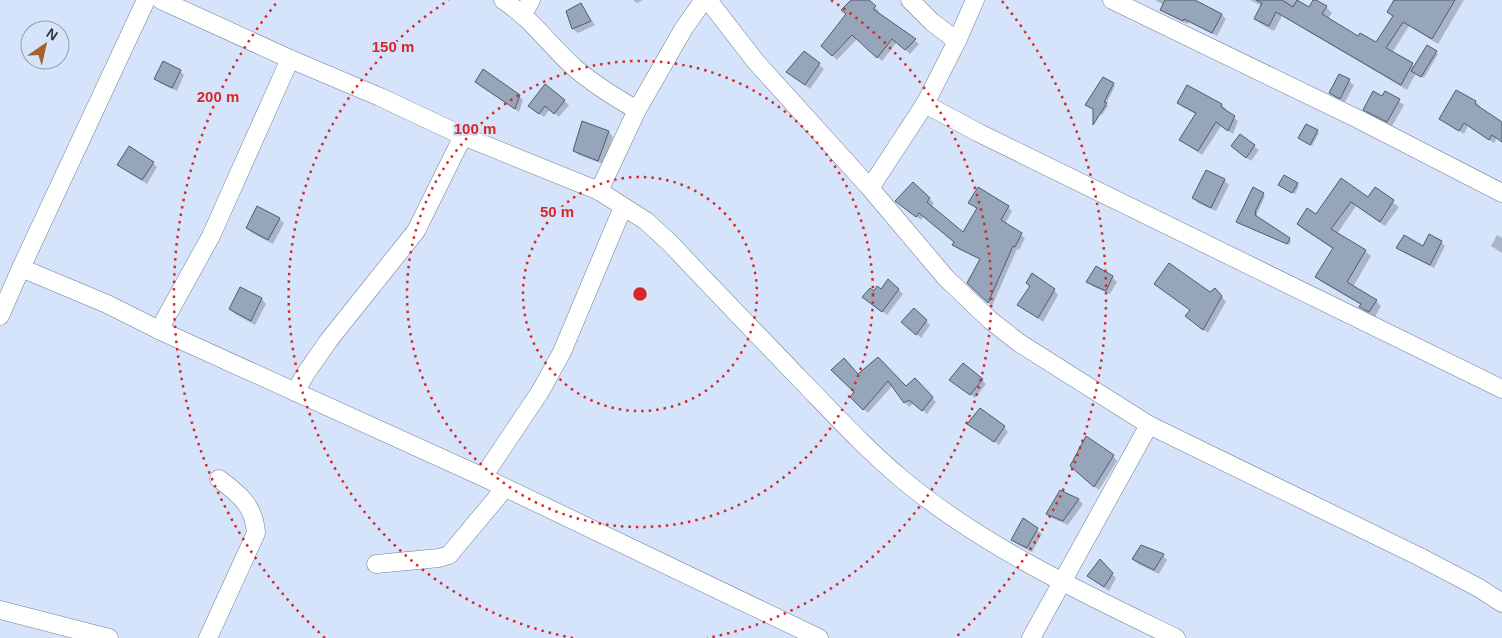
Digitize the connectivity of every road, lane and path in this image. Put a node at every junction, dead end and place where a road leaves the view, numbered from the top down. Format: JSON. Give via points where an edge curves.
{"nodes":[{"id":1,"x":146,"y":0,"type":"edge"},
{"id":2,"x":161,"y":0,"type":"edge"},
{"id":3,"x":503,"y":0,"type":"edge"},
{"id":4,"x":704,"y":0,"type":"edge"},
{"id":5,"x":708,"y":0,"type":"edge"},
{"id":6,"x":910,"y":0,"type":"edge"},
{"id":7,"x":975,"y":0,"type":"edge"},
{"id":8,"x":1112,"y":0,"type":"edge"},
{"id":9,"x":527,"y":7,"type":"edge"},
{"id":10,"x":957,"y":41,"type":"junction"},
{"id":11,"x":290,"y":60,"type":"junction"},
{"id":12,"x":925,"y":104,"type":"junction"},
{"id":13,"x":637,"y":110,"type":"junction"},
{"id":14,"x":463,"y":136,"type":"junction"},
{"id":15,"x":870,"y":188,"type":"junction"},
{"id":16,"x":599,"y":192,"type":"junction"},
{"id":17,"x":1502,"y":193,"type":"edge"},
{"id":18,"x":624,"y":207,"type":"junction"},
{"id":19,"x":21,"y":268,"type":"junction"},
{"id":20,"x":0,"y":316,"type":"edge"},
{"id":21,"x":160,"y":330,"type":"junction"},
{"id":22,"x":1502,"y":388,"type":"edge"},
{"id":23,"x":296,"y":392,"type":"junction"},
{"id":24,"x":1149,"y":425,"type":"junction"},
{"id":25,"x":483,"y":478,"type":"junction"},
{"id":26,"x":219,"y":479,"type":"dead end"},
{"id":27,"x":505,"y":488,"type":"junction"},
{"id":28,"x":376,"y":564,"type":"dead end"},
{"id":29,"x":1062,"y":582,"type":"junction"},
{"id":30,"x":1502,"y":603,"type":"edge"},
{"id":31,"x":0,"y":610,"type":"edge"},
{"id":32,"x":109,"y":638,"type":"edge"},
{"id":33,"x":208,"y":638,"type":"edge"},
{"id":34,"x":819,"y":638,"type":"edge"},
{"id":35,"x":1031,"y":638,"type":"edge"},
{"id":36,"x":1176,"y":638,"type":"edge"}],
"edges":[{"from":1,"to":19,"type":"street"},
{"from":2,"to":11,"type":"street"},
{"from":3,"to":9,"type":"street"},
{"from":4,"to":13,"type":"street","via":[[684,28]]},
{"from":5,"to":15,"type":"street","via":[[756,62]]},
{"from":6,"to":10,"type":"street"},
{"from":7,"to":10,"type":"street"},
{"from":8,"to":17,"type":"street"},
{"from":9,"to":13,"type":"street","via":[[575,68],[603,90]]},
{"from":10,"to":12,"type":"street"},
{"from":11,"to":14,"type":"street"},
{"from":11,"to":21,"type":"street","via":[[211,236]]},
{"from":12,"to":15,"type":"street"},
{"from":12,"to":22,"type":"street"},
{"from":13,"to":16,"type":"street"},
{"from":14,"to":16,"type":"street"},
{"from":14,"to":23,"type":"street","via":[[416,231],[329,340]]},
{"from":15,"to":24,"type":"street","via":[[946,278],[990,320],[1018,342]]},
{"from":16,"to":18,"type":"street"},
{"from":18,"to":25,"type":"street","via":[[562,352],[540,392]]},
{"from":18,"to":29,"type":"street","via":[[646,221],[670,243],[867,448],[903,480],[978,534]]},
{"from":19,"to":20,"type":"street"},
{"from":19,"to":21,"type":"street"},
{"from":21,"to":23,"type":"street"},
{"from":23,"to":25,"type":"street"},
{"from":24,"to":29,"type":"street"},
{"from":24,"to":30,"type":"street","via":[[1420,557]]},
{"from":25,"to":27,"type":"street"},
{"from":26,"to":33,"type":"street","via":[[240,494],[249,508],[256,533]]},
{"from":27,"to":28,"type":"street","via":[[449,555]]},
{"from":27,"to":34,"type":"street"},
{"from":29,"to":35,"type":"street"},
{"from":29,"to":36,"type":"street"},
{"from":31,"to":32,"type":"street"}]}
